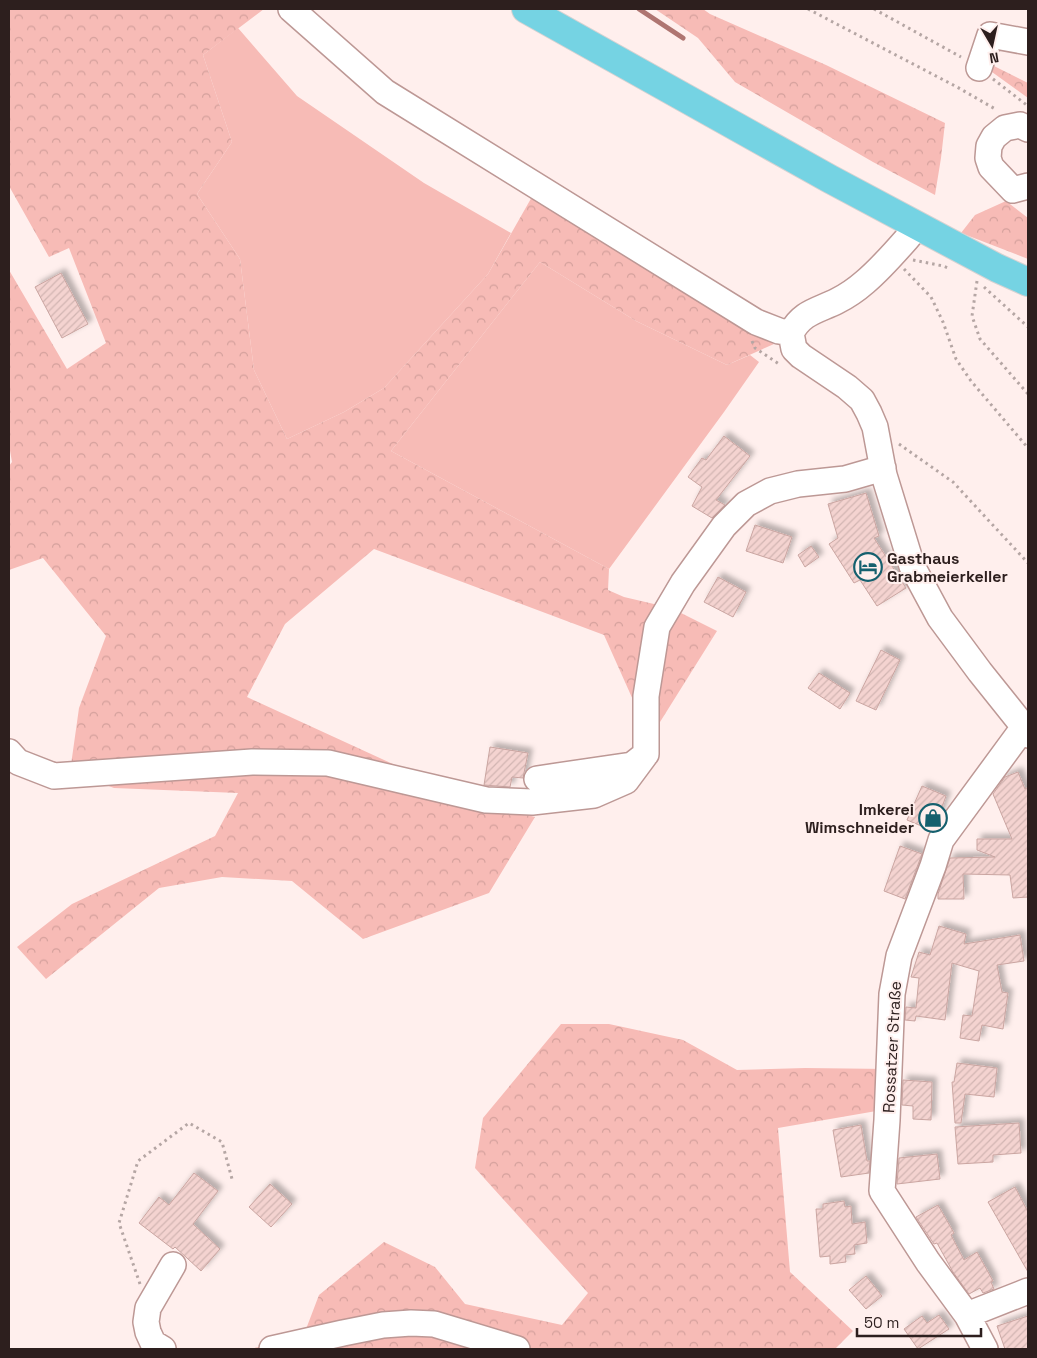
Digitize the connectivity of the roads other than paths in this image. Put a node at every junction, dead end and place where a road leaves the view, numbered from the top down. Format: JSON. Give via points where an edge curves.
{"nodes":[{"id":1,"x":290,"y":9,"type":"edge"},
{"id":2,"x":526,"y":9,"type":"edge"},
{"id":3,"x":1028,"y":42,"type":"edge"},
{"id":4,"x":979,"y":68,"type":"road end"},
{"id":5,"x":1028,"y":129,"type":"edge"},
{"id":6,"x":1028,"y":186,"type":"edge"},
{"id":7,"x":918,"y":226,"type":"junction"},
{"id":8,"x":1028,"y":282,"type":"edge"},
{"id":9,"x":791,"y":333,"type":"junction"},
{"id":10,"x":883,"y":468,"type":"junction"},
{"id":11,"x":1026,"y":731,"type":"edge"},
{"id":12,"x":9,"y":752,"type":"edge"},
{"id":13,"x":646,"y":754,"type":"junction"},
{"id":14,"x":537,"y":779,"type":"dead end"},
{"id":15,"x":173,"y":1265,"type":"dead end"},
{"id":16,"x":1028,"y":1291,"type":"edge"},
{"id":17,"x":967,"y":1315,"type":"junction"},
{"id":18,"x":152,"y":1347,"type":"edge"},
{"id":19,"x":272,"y":1349,"type":"edge"},
{"id":20,"x":517,"y":1349,"type":"edge"},
{"id":21,"x":985,"y":1349,"type":"edge"}],
"edges":[{"from":1,"to":9,"type":"street","via":[[385,92],[756,322]]},
{"from":2,"to":7,"type":"main road"},
{"from":3,"to":4,"type":"street","via":[[990,35]]},
{"from":5,"to":6,"type":"street","via":[[1020,125],[1005,128],[994,137],[988,158],[991,168],[1013,190]]},
{"from":7,"to":8,"type":"main road"},
{"from":7,"to":9,"type":"street","via":[[892,256],[852,293],[803,317]]},
{"from":9,"to":10,"type":"street","via":[[794,349],[801,356],[862,400],[875,427]]},
{"from":10,"to":11,"type":"street","via":[[912,566],[940,618]]},
{"from":10,"to":13,"type":"street","via":[[845,479],[770,491],[746,504],[724,526],[683,583],[657,627],[646,696]]},
{"from":11,"to":17,"type":"street","name":"Rossatzer Straße","via":[[940,840],[899,956],[892,994],[882,1191]]},
{"from":12,"to":13,"type":"street","via":[[18,762],[54,776],[252,762],[328,763],[486,800],[532,802],[594,795],[626,781]]},
{"from":13,"to":14,"type":"street","via":[[632,765]]},
{"from":15,"to":18,"type":"street","via":[[148,1308],[146,1322]]},
{"from":16,"to":17,"type":"street"},
{"from":17,"to":21,"type":"street","name":"Rossatzer Straße"},
{"from":19,"to":20,"type":"street","via":[[383,1325],[412,1323],[434,1324]]}]}
